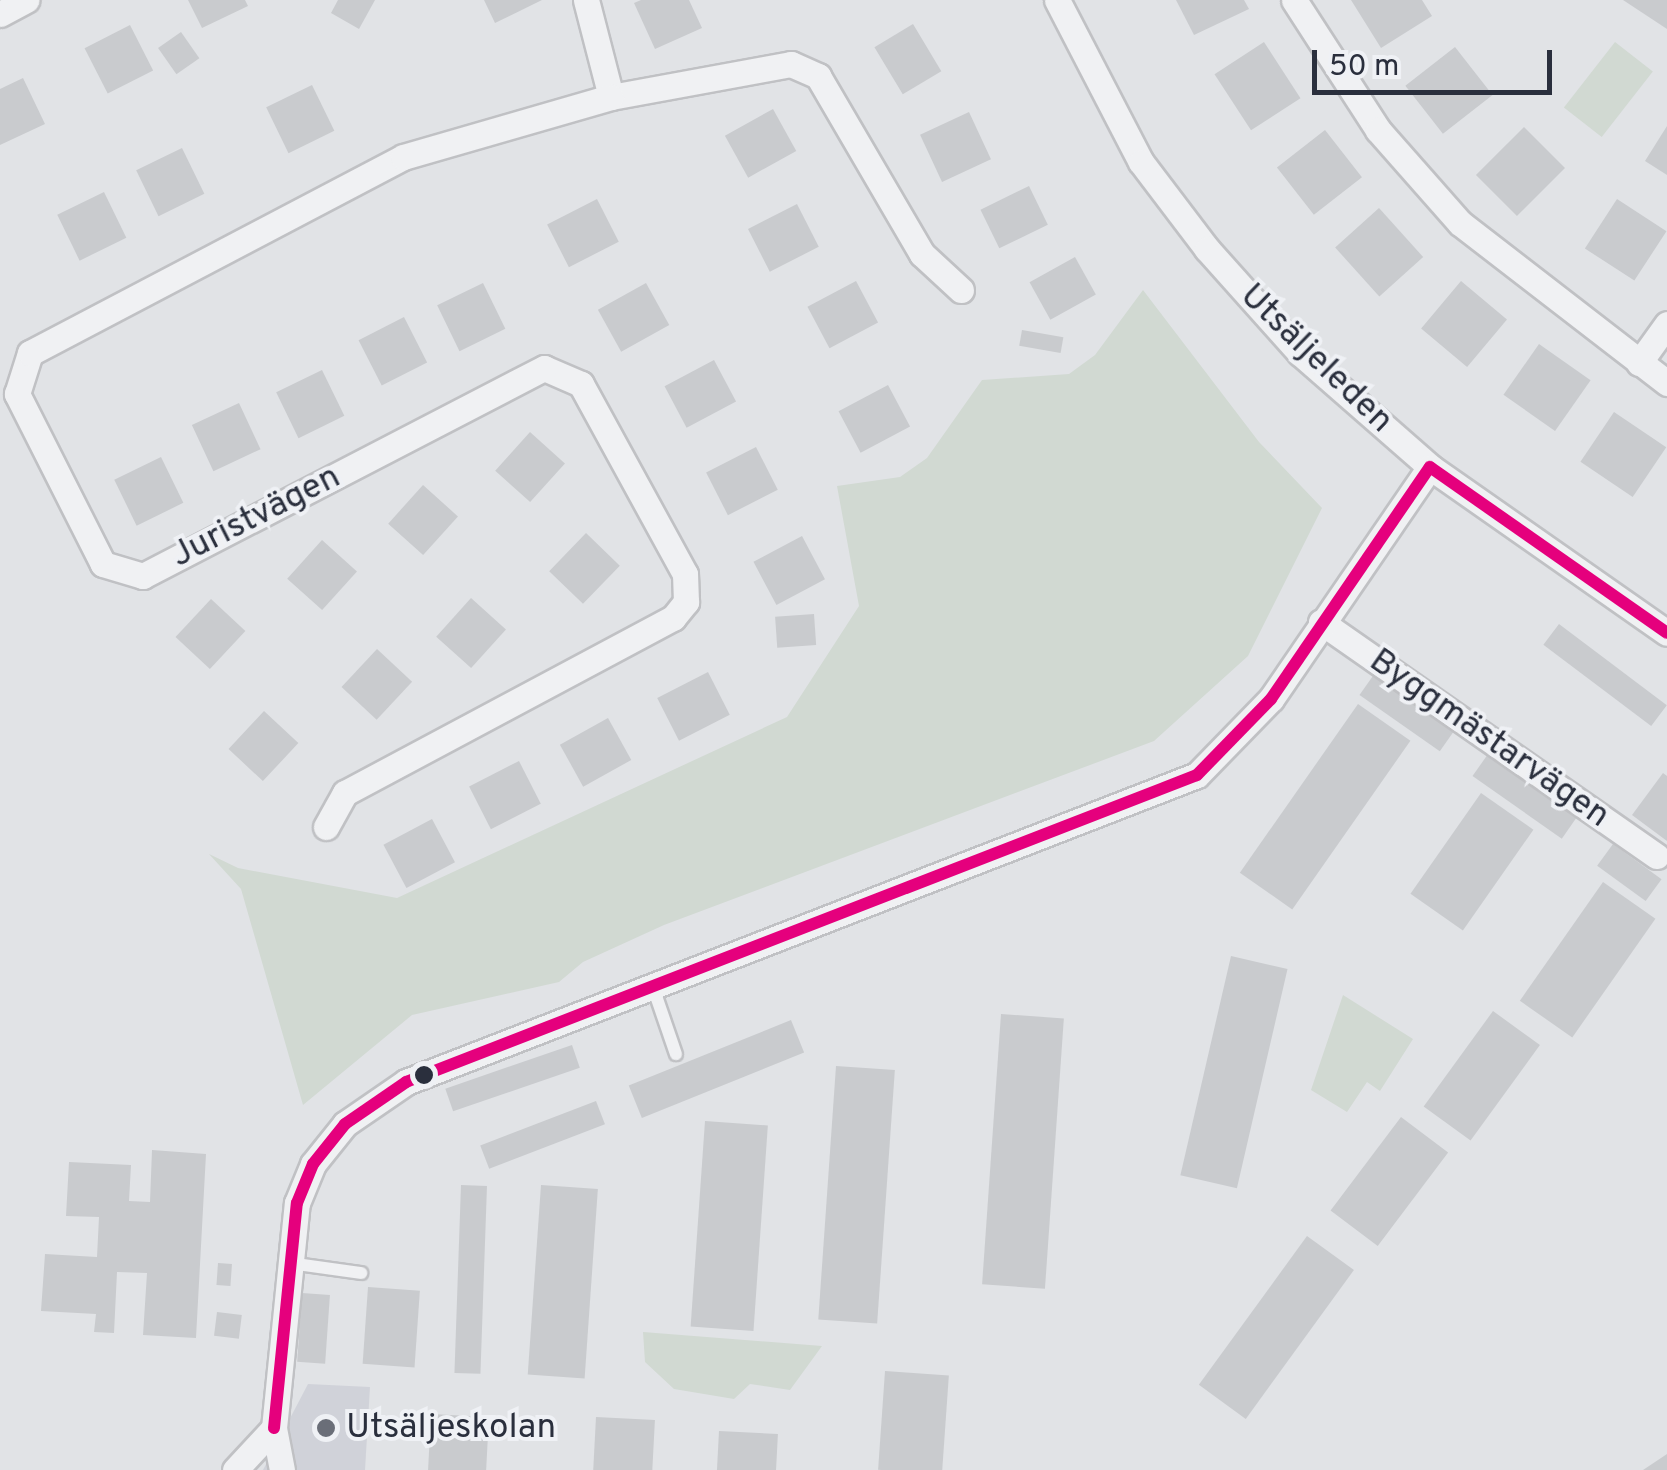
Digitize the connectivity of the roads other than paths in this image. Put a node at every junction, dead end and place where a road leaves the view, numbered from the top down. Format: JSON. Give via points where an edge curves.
{"nodes":[{"id":1,"x":26,"y":0,"type":"edge"},
{"id":2,"x":586,"y":0,"type":"edge"},
{"id":3,"x":1056,"y":0,"type":"edge"},
{"id":4,"x":1294,"y":0,"type":"edge"},
{"id":5,"x":0,"y":14,"type":"edge"},
{"id":6,"x":612,"y":97,"type":"junction"},
{"id":7,"x":961,"y":290,"type":"dead end"},
{"id":8,"x":1667,"y":324,"type":"edge"},
{"id":9,"x":1639,"y":363,"type":"junction"},
{"id":10,"x":1667,"y":383,"type":"edge"},
{"id":11,"x":1430,"y":467,"type":"junction"},
{"id":12,"x":1321,"y":622,"type":"junction"},
{"id":13,"x":1667,"y":633,"type":"edge"},
{"id":14,"x":326,"y":827,"type":"dead end"},
{"id":15,"x":1656,"y":856,"type":"dead end"},
{"id":16,"x":653,"y":987,"type":"junction"},
{"id":17,"x":676,"y":1054,"type":"dead end"},
{"id":18,"x":287,"y":1262,"type":"junction"},
{"id":19,"x":361,"y":1274,"type":"dead end"},
{"id":20,"x":274,"y":1428,"type":"junction"},
{"id":21,"x":235,"y":1470,"type":"edge"},
{"id":22,"x":282,"y":1470,"type":"edge"}],
"edges":[{"from":1,"to":5,"type":"street"},
{"from":2,"to":6,"type":"street"},
{"from":3,"to":11,"type":"street","name":"Utsäljeleden","via":[[1141,162],[1207,249],[1300,354]]},
{"from":4,"to":9,"type":"street","via":[[1378,130],[1460,224]]},
{"from":6,"to":7,"type":"street","via":[[791,64],[818,76],[922,254]]},
{"from":6,"to":14,"type":"street","name":"Juristvägen","via":[[403,157],[30,354],[17,394],[102,564],[143,576],[544,368],[581,384],[684,574],[686,602],[672,618],[345,794]]},
{"from":8,"to":9,"type":"street"},
{"from":9,"to":10,"type":"street"},
{"from":11,"to":12,"type":"street"},
{"from":11,"to":13,"type":"street","name":"Utsäljeleden"},
{"from":12,"to":15,"type":"street","name":"Byggmästarvägen"},
{"from":12,"to":16,"type":"street","via":[[1272,699],[1197,775]]},
{"from":16,"to":17,"type":"lane"},
{"from":16,"to":18,"type":"street","via":[[406,1082],[345,1124],[302,1190]]},
{"from":18,"to":19,"type":"lane"},
{"from":18,"to":20,"type":"street"},
{"from":20,"to":21,"type":"street"},
{"from":20,"to":22,"type":"street"}]}
